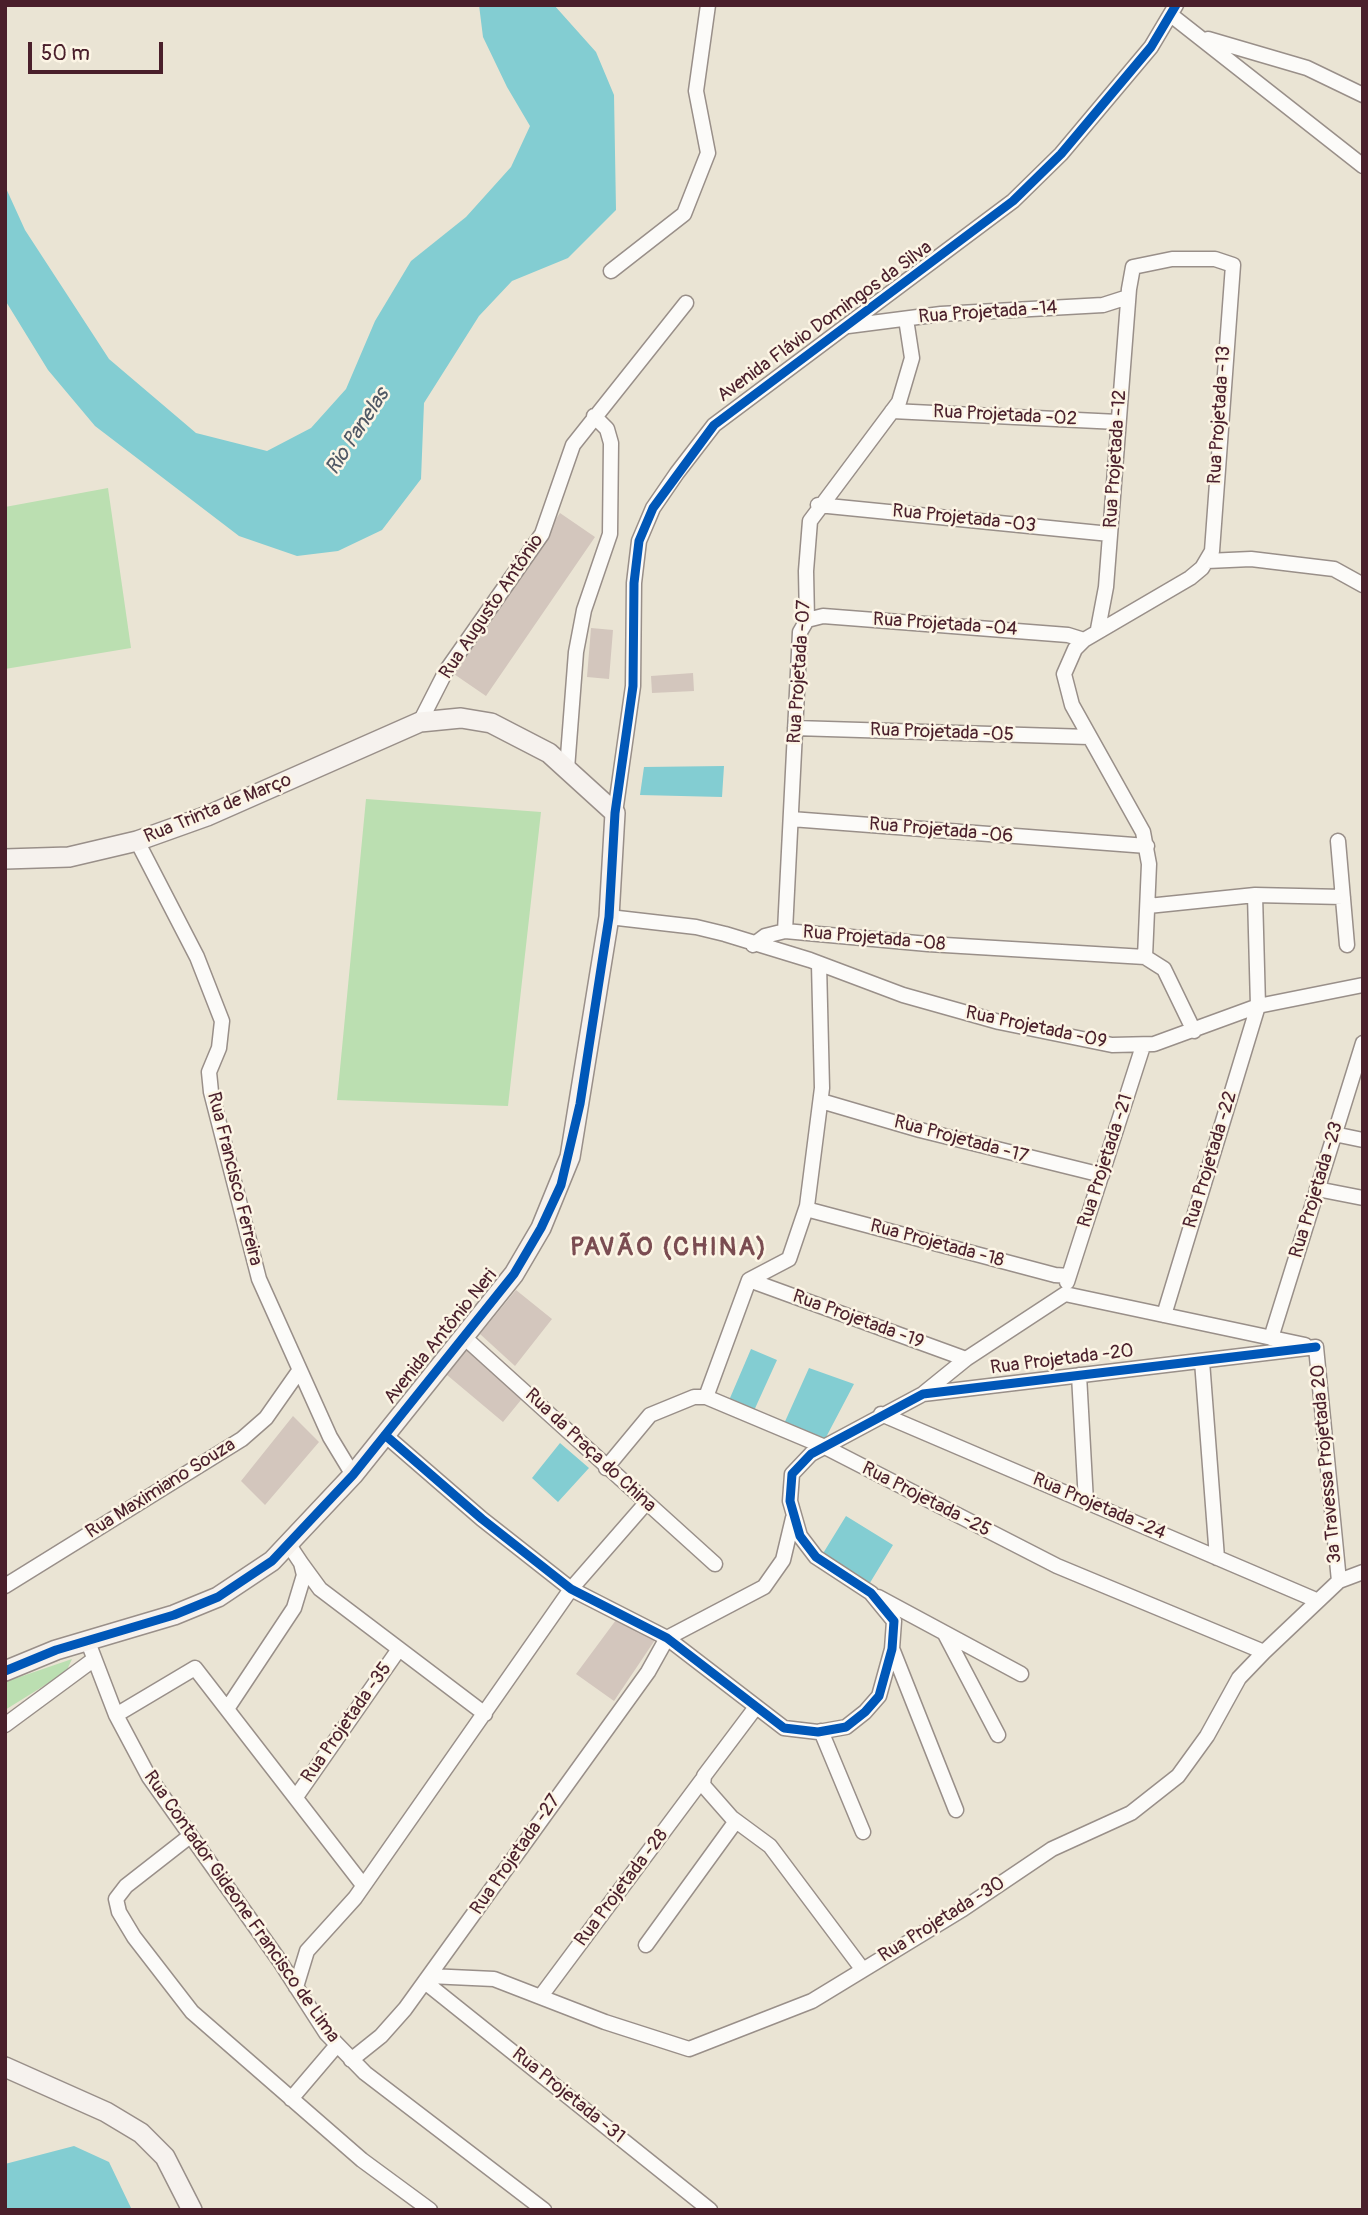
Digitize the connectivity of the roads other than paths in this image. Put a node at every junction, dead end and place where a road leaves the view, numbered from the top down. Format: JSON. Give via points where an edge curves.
{"nodes":[{"id":1,"x":708,"y":5,"type":"edge"},
{"id":2,"x":1174,"y":10,"type":"edge"},
{"id":3,"x":1200,"y":37,"type":"junction"},
{"id":4,"x":1347,"y":87,"type":"junction"},
{"id":5,"x":1363,"y":89,"type":"edge"},
{"id":6,"x":1363,"y":95,"type":"edge"},
{"id":7,"x":1363,"y":166,"type":"edge"},
{"id":8,"x":611,"y":271,"type":"dead end"},
{"id":9,"x":1128,"y":293,"type":"junction"},
{"id":10,"x":686,"y":303,"type":"dead end"},
{"id":11,"x":906,"y":319,"type":"junction"},
{"id":12,"x":847,"y":326,"type":"junction"},
{"id":13,"x":892,"y":411,"type":"junction"},
{"id":14,"x":594,"y":416,"type":"junction"},
{"id":15,"x":1118,"y":422,"type":"junction"},
{"id":16,"x":818,"y":505,"type":"junction"},
{"id":17,"x":1110,"y":534,"type":"junction"},
{"id":18,"x":1209,"y":556,"type":"junction"},
{"id":19,"x":1363,"y":585,"type":"edge"},
{"id":20,"x":807,"y":620,"type":"junction"},
{"id":21,"x":1098,"y":629,"type":"junction"},
{"id":22,"x":1084,"y":640,"type":"junction"},
{"id":23,"x":420,"y":722,"type":"junction"},
{"id":24,"x":795,"y":728,"type":"junction"},
{"id":25,"x":1089,"y":737,"type":"junction"},
{"id":26,"x":567,"y":769,"type":"junction"},
{"id":27,"x":615,"y":813,"type":"junction"},
{"id":28,"x":791,"y":819,"type":"junction"},
{"id":29,"x":137,"y":841,"type":"junction"},
{"id":30,"x":1338,"y":841,"type":"dead end"},
{"id":31,"x":1147,"y":846,"type":"junction"},
{"id":32,"x":5,"y":859,"type":"edge"},
{"id":33,"x":1255,"y":895,"type":"junction"},
{"id":34,"x":1343,"y":897,"type":"junction"},
{"id":35,"x":1148,"y":906,"type":"junction"},
{"id":36,"x":610,"y":917,"type":"junction"},
{"id":37,"x":785,"y":931,"type":"junction"},
{"id":38,"x":753,"y":945,"type":"junction"},
{"id":39,"x":1348,"y":945,"type":"dead end"},
{"id":40,"x":1145,"y":957,"type":"junction"},
{"id":41,"x":819,"y":964,"type":"junction"},
{"id":42,"x":1363,"y":985,"type":"edge"},
{"id":43,"x":1258,"y":1006,"type":"junction"},
{"id":44,"x":1194,"y":1031,"type":"junction"},
{"id":45,"x":1363,"y":1042,"type":"edge"},
{"id":46,"x":1143,"y":1046,"type":"junction"},
{"id":47,"x":1357,"y":1079,"type":"edge"},
{"id":48,"x":821,"y":1101,"type":"junction"},
{"id":49,"x":1334,"y":1134,"type":"junction"},
{"id":50,"x":1363,"y":1140,"type":"edge"},
{"id":51,"x":1102,"y":1175,"type":"junction"},
{"id":52,"x":1317,"y":1189,"type":"junction"},
{"id":53,"x":1363,"y":1198,"type":"edge"},
{"id":54,"x":806,"y":1209,"type":"junction"},
{"id":55,"x":1069,"y":1276,"type":"junction"},
{"id":56,"x":749,"y":1280,"type":"junction"},
{"id":57,"x":1065,"y":1294,"type":"junction"},
{"id":58,"x":1164,"y":1315,"type":"junction"},
{"id":59,"x":465,"y":1338,"type":"junction"},
{"id":60,"x":1271,"y":1338,"type":"junction"},
{"id":61,"x":1316,"y":1347,"type":"junction"},
{"id":62,"x":966,"y":1359,"type":"junction"},
{"id":63,"x":1202,"y":1361,"type":"junction"},
{"id":64,"x":299,"y":1371,"type":"junction"},
{"id":65,"x":1079,"y":1375,"type":"junction"},
{"id":66,"x":923,"y":1394,"type":"junction"},
{"id":67,"x":706,"y":1397,"type":"junction"},
{"id":68,"x":881,"y":1414,"type":"junction"},
{"id":69,"x":385,"y":1435,"type":"junction"},
{"id":70,"x":825,"y":1447,"type":"junction"},
{"id":71,"x":606,"y":1468,"type":"junction"},
{"id":72,"x":353,"y":1475,"type":"junction"},
{"id":73,"x":1086,"y":1502,"type":"junction"},
{"id":74,"x":646,"y":1503,"type":"junction"},
{"id":75,"x":793,"y":1518,"type":"junction"},
{"id":76,"x":289,"y":1545,"type":"junction"},
{"id":77,"x":1217,"y":1558,"type":"junction"},
{"id":78,"x":301,"y":1563,"type":"junction"},
{"id":79,"x":715,"y":1564,"type":"dead end"},
{"id":80,"x":1363,"y":1572,"type":"edge"},
{"id":81,"x":1339,"y":1581,"type":"junction"},
{"id":82,"x":5,"y":1586,"type":"edge"},
{"id":83,"x":571,"y":1589,"type":"junction"},
{"id":84,"x":871,"y":1593,"type":"junction"},
{"id":85,"x":1316,"y":1600,"type":"junction"},
{"id":86,"x":944,"y":1633,"type":"junction"},
{"id":87,"x":667,"y":1638,"type":"junction"},
{"id":88,"x":399,"y":1649,"type":"junction"},
{"id":89,"x":892,"y":1649,"type":"junction"},
{"id":90,"x":91,"y":1651,"type":"junction"},
{"id":91,"x":1264,"y":1652,"type":"junction"},
{"id":92,"x":5,"y":1671,"type":"edge"},
{"id":93,"x":1021,"y":1674,"type":"dead end"},
{"id":94,"x":756,"y":1707,"type":"junction"},
{"id":95,"x":227,"y":1709,"type":"junction"},
{"id":96,"x":485,"y":1714,"type":"junction"},
{"id":97,"x":116,"y":1715,"type":"junction"},
{"id":98,"x":5,"y":1725,"type":"edge"},
{"id":99,"x":820,"y":1732,"type":"junction"},
{"id":100,"x":998,"y":1735,"type":"dead end"},
{"id":101,"x":702,"y":1781,"type":"junction"},
{"id":102,"x":296,"y":1797,"type":"junction"},
{"id":103,"x":956,"y":1810,"type":"dead end"},
{"id":104,"x":736,"y":1821,"type":"junction"},
{"id":105,"x":863,"y":1832,"type":"dead end"},
{"id":106,"x":190,"y":1836,"type":"junction"},
{"id":107,"x":363,"y":1885,"type":"junction"},
{"id":108,"x":646,"y":1945,"type":"dead end"},
{"id":109,"x":307,"y":1951,"type":"junction"},
{"id":110,"x":279,"y":1960,"type":"junction"},
{"id":111,"x":863,"y":1970,"type":"junction"},
{"id":112,"x":427,"y":1979,"type":"junction"},
{"id":113,"x":296,"y":1987,"type":"junction"},
{"id":114,"x":541,"y":1996,"type":"junction"},
{"id":115,"x":337,"y":2045,"type":"junction"},
{"id":116,"x":351,"y":2060,"type":"junction"},
{"id":117,"x":5,"y":2067,"type":"edge"},
{"id":118,"x":291,"y":2099,"type":"junction"},
{"id":119,"x":192,"y":2210,"type":"edge"},
{"id":120,"x":430,"y":2210,"type":"edge"},
{"id":121,"x":544,"y":2210,"type":"edge"},
{"id":122,"x":710,"y":2210,"type":"edge"}],
"edges":[{"from":1,"to":8,"type":"street","via":[[696,91],[708,153],[684,214]]},
{"from":2,"to":3,"type":"street"},
{"from":2,"to":12,"type":"street","name":"Avenida Flávio Domingos da Silva","via":[[1151,47],[1092,117],[1013,201]]},
{"from":3,"to":4,"type":"street","via":[[1307,68]]},
{"from":3,"to":7,"type":"street"},
{"from":4,"to":5,"type":"street"},
{"from":4,"to":6,"type":"street"},
{"from":9,"to":11,"type":"street","name":"Rua Projetada -14","via":[[1103,305]]},
{"from":9,"to":15,"type":"street","name":"Rua Projetada -12"},
{"from":9,"to":18,"type":"street","name":"Rua Projetada -13","via":[[1133,267],[1172,259],[1215,259],[1233,265]]},
{"from":10,"to":14,"type":"street","name":"Rua Augusto Antônio"},
{"from":11,"to":12,"type":"street","name":"Rua Projetada -14"},
{"from":11,"to":13,"type":"street","name":"Rua Projetada -07","via":[[912,358]]},
{"from":12,"to":27,"type":"street","name":"Avenida Flávio Domingos da Silva","via":[[714,425],[653,508],[637,555],[633,686]]},
{"from":13,"to":15,"type":"street","name":"Rua Projetada -02"},
{"from":13,"to":16,"type":"street","name":"Rua Projetada -07"},
{"from":14,"to":23,"type":"street","name":"Rua Augusto Antônio","via":[[573,445],[542,534],[446,671]]},
{"from":14,"to":26,"type":"street","via":[[607,429],[611,443],[610,534],[578,641]]},
{"from":15,"to":17,"type":"street","name":"Rua Projetada -12"},
{"from":16,"to":17,"type":"street","name":"Rua Projetada -03"},
{"from":16,"to":20,"type":"street","name":"Rua Projetada -07","via":[[810,520]]},
{"from":17,"to":21,"type":"street","name":"Rua Projetada -12"},
{"from":18,"to":19,"type":"street","via":[[1334,569]]},
{"from":18,"to":21,"type":"street","via":[[1170,592]]},
{"from":20,"to":22,"type":"street","name":"Rua Projetada -04","via":[[823,616],[1068,635]]},
{"from":20,"to":24,"type":"street","name":"Rua Projetada -07","via":[[800,632]]},
{"from":21,"to":22,"type":"street"},
{"from":22,"to":25,"type":"street","via":[[1068,663],[1064,682]]},
{"from":23,"to":26,"type":"street","via":[[461,718],[491,723],[549,753]]},
{"from":23,"to":29,"type":"street","name":"Rua Trinta de Março","via":[[206,816]]},
{"from":24,"to":25,"type":"street","name":"Rua Projetada -05"},
{"from":24,"to":28,"type":"street","name":"Rua Projetada -07"},
{"from":25,"to":31,"type":"street","via":[[1138,819]]},
{"from":26,"to":27,"type":"street"},
{"from":27,"to":36,"type":"street","name":"Avenida Antônio Neri"},
{"from":28,"to":31,"type":"street","name":"Rua Projetada -06"},
{"from":28,"to":37,"type":"street","name":"Rua Projetada -07"},
{"from":29,"to":32,"type":"street","name":"Rua Trinta de Março","via":[[69,857]]},
{"from":29,"to":64,"type":"street","name":"Rua Francisco Ferreira","via":[[197,957],[222,1021],[219,1048],[209,1072],[220,1137],[259,1279]]},
{"from":30,"to":34,"type":"street"},
{"from":31,"to":35,"type":"street"},
{"from":33,"to":34,"type":"street"},
{"from":33,"to":35,"type":"street"},
{"from":33,"to":43,"type":"street","name":"Rua Projetada -22"},
{"from":34,"to":39,"type":"street"},
{"from":35,"to":40,"type":"street"},
{"from":36,"to":38,"type":"street","via":[[696,927]]},
{"from":36,"to":59,"type":"street","name":"Avenida Antônio Neri","via":[[580,1104],[561,1185],[514,1274]]},
{"from":37,"to":38,"type":"street","name":"Rua Projetada -08"},
{"from":37,"to":40,"type":"street","name":"Rua Projetada -08"},
{"from":38,"to":41,"type":"street","name":"Rua Projetada -09"},
{"from":40,"to":44,"type":"street","via":[[1164,969]]},
{"from":41,"to":46,"type":"street","name":"Rua Projetada -09","via":[[903,995],[999,1022],[1070,1038]]},
{"from":41,"to":48,"type":"street"},
{"from":42,"to":43,"type":"street","name":"Rua Projetada -09"},
{"from":43,"to":44,"type":"street","name":"Rua Projetada -09"},
{"from":43,"to":58,"type":"street","name":"Rua Projetada -22"},
{"from":44,"to":46,"type":"street","name":"Rua Projetada -09"},
{"from":45,"to":47,"type":"street","name":"Rua Projetada -23"},
{"from":46,"to":51,"type":"street","name":"Rua Projetada -21"},
{"from":47,"to":49,"type":"street","name":"Rua Projetada -23"},
{"from":48,"to":51,"type":"street","name":"Rua Projetada -17"},
{"from":48,"to":54,"type":"street"},
{"from":49,"to":50,"type":"street"},
{"from":49,"to":52,"type":"street","name":"Rua Projetada -23"},
{"from":51,"to":55,"type":"street","name":"Rua Projetada -21"},
{"from":52,"to":53,"type":"street"},
{"from":52,"to":60,"type":"street","name":"Rua Projetada -23"},
{"from":54,"to":55,"type":"street","name":"Rua Projetada -18"},
{"from":54,"to":56,"type":"street","via":[[789,1259]]},
{"from":55,"to":57,"type":"street","name":"Rua Projetada -21"},
{"from":56,"to":62,"type":"street","name":"Rua Projetada -19"},
{"from":56,"to":67,"type":"street"},
{"from":57,"to":58,"type":"street"},
{"from":57,"to":62,"type":"street","name":"Rua Projetada -20"},
{"from":58,"to":60,"type":"street"},
{"from":59,"to":69,"type":"street","name":"Avenida Antônio Neri"},
{"from":59,"to":71,"type":"street","name":"Rua da Praça do China"},
{"from":60,"to":61,"type":"street"},
{"from":61,"to":63,"type":"street","name":"Rua Projetada -20"},
{"from":61,"to":81,"type":"street","name":"3ª Travessa Projetada 20"},
{"from":62,"to":66,"type":"street","name":"Rua Projetada -20"},
{"from":63,"to":65,"type":"street","name":"Rua Projetada -20"},
{"from":63,"to":77,"type":"street"},
{"from":64,"to":72,"type":"street","name":"Rua Francisco Ferreira"},
{"from":64,"to":82,"type":"street","name":"Rua Maximiano Souza","via":[[265,1418],[242,1439]]},
{"from":65,"to":66,"type":"street","name":"Rua Projetada -20"},
{"from":65,"to":73,"type":"street"},
{"from":66,"to":68,"type":"street","name":"Rua Projetada -20"},
{"from":67,"to":70,"type":"street","name":"Rua Projetada -25"},
{"from":67,"to":71,"type":"street","via":[[694,1397],[650,1415]]},
{"from":68,"to":70,"type":"street","name":"Rua Projetada -20"},
{"from":68,"to":73,"type":"street","name":"Rua Projetada -24"},
{"from":69,"to":72,"type":"street","name":"Avenida Antônio Neri"},
{"from":69,"to":83,"type":"street","via":[[482,1520]]},
{"from":70,"to":75,"type":"street","name":"Rua Projetada -20","via":[[792,1474]]},
{"from":70,"to":91,"type":"street","name":"Rua Projetada -25","via":[[1058,1566]]},
{"from":71,"to":74,"type":"street","name":"Rua da Praça do China"},
{"from":72,"to":76,"type":"street","name":"Avenida Antônio Neri"},
{"from":73,"to":77,"type":"street","name":"Rua Projetada -24"},
{"from":74,"to":79,"type":"street","name":"Rua da Praça do China"},
{"from":74,"to":83,"type":"street"},
{"from":75,"to":84,"type":"street","via":[[816,1557]]},
{"from":75,"to":87,"type":"street","via":[[783,1560],[764,1587]]},
{"from":76,"to":78,"type":"street"},
{"from":76,"to":90,"type":"street","name":"Avenida Antônio Neri","via":[[218,1597]]},
{"from":77,"to":85,"type":"street","name":"Rua Projetada -24"},
{"from":78,"to":88,"type":"street","via":[[320,1589]]},
{"from":78,"to":95,"type":"street","via":[[304,1575],[295,1608]]},
{"from":80,"to":81,"type":"street","name":"Rua Projetada -30"},
{"from":81,"to":85,"type":"street","name":"Rua Projetada -30"},
{"from":83,"to":87,"type":"street"},
{"from":83,"to":96,"type":"street"},
{"from":84,"to":86,"type":"street"},
{"from":84,"to":89,"type":"street","via":[[894,1622]]},
{"from":85,"to":91,"type":"street","name":"Rua Projetada -30"},
{"from":86,"to":93,"type":"street"},
{"from":86,"to":100,"type":"street"},
{"from":87,"to":94,"type":"street"},
{"from":87,"to":112,"type":"street","name":"Rua Projetada -27","via":[[648,1672]]},
{"from":88,"to":96,"type":"street"},
{"from":88,"to":102,"type":"street","name":"Rua Projetada -35"},
{"from":89,"to":99,"type":"street","via":[[879,1696],[846,1727]]},
{"from":89,"to":103,"type":"street"},
{"from":90,"to":92,"type":"street","name":"Avenida Antônio Neri","via":[[56,1650]]},
{"from":90,"to":97,"type":"street","name":"Rua Contador Gideone Francisco de Lima"},
{"from":90,"to":98,"type":"street"},
{"from":91,"to":111,"type":"street","name":"Rua Projetada -30","via":[[1239,1678],[1178,1776],[1131,1813],[1052,1849]]},
{"from":94,"to":99,"type":"street","via":[[784,1728]]},
{"from":94,"to":101,"type":"street","name":"Rua Projetada -28"},
{"from":95,"to":97,"type":"street","via":[[195,1668]]},
{"from":95,"to":102,"type":"street"},
{"from":96,"to":107,"type":"street"},
{"from":97,"to":106,"type":"street","name":"Rua Contador Gideone Francisco de Lima","via":[[149,1777]]},
{"from":99,"to":105,"type":"street"},
{"from":101,"to":104,"type":"street"},
{"from":101,"to":114,"type":"street","name":"Rua Projetada -28"},
{"from":102,"to":107,"type":"street"},
{"from":104,"to":108,"type":"street"},
{"from":104,"to":111,"type":"street","via":[[770,1846]]},
{"from":106,"to":110,"type":"street","name":"Rua Contador Gideone Francisco de Lima"},
{"from":106,"to":118,"type":"street","via":[[120,1892],[115,1904],[159,1972],[192,2012]]},
{"from":107,"to":109,"type":"street"},
{"from":109,"to":110,"type":"street"},
{"from":109,"to":113,"type":"street"},
{"from":110,"to":113,"type":"street","name":"Rua Contador Gideone Francisco de Lima"},
{"from":111,"to":114,"type":"street","name":"Rua Projetada -30","via":[[812,2000],[689,2049]]},
{"from":112,"to":114,"type":"street","name":"Rua Projetada -30","via":[[494,1979]]},
{"from":112,"to":116,"type":"street","name":"Rua Projetada -27","via":[[393,2024]]},
{"from":112,"to":122,"type":"street","name":"Rua Projetada -31"},
{"from":113,"to":115,"type":"street","name":"Rua Contador Gideone Francisco de Lima"},
{"from":115,"to":116,"type":"street","name":"Rua Contador Gideone Francisco de Lima"},
{"from":115,"to":118,"type":"street"},
{"from":116,"to":121,"type":"street","name":"Rua Contador Gideone Francisco de Lima"},
{"from":117,"to":119,"type":"street","via":[[106,2112],[141,2133],[165,2157]]},
{"from":118,"to":120,"type":"street"}]}
